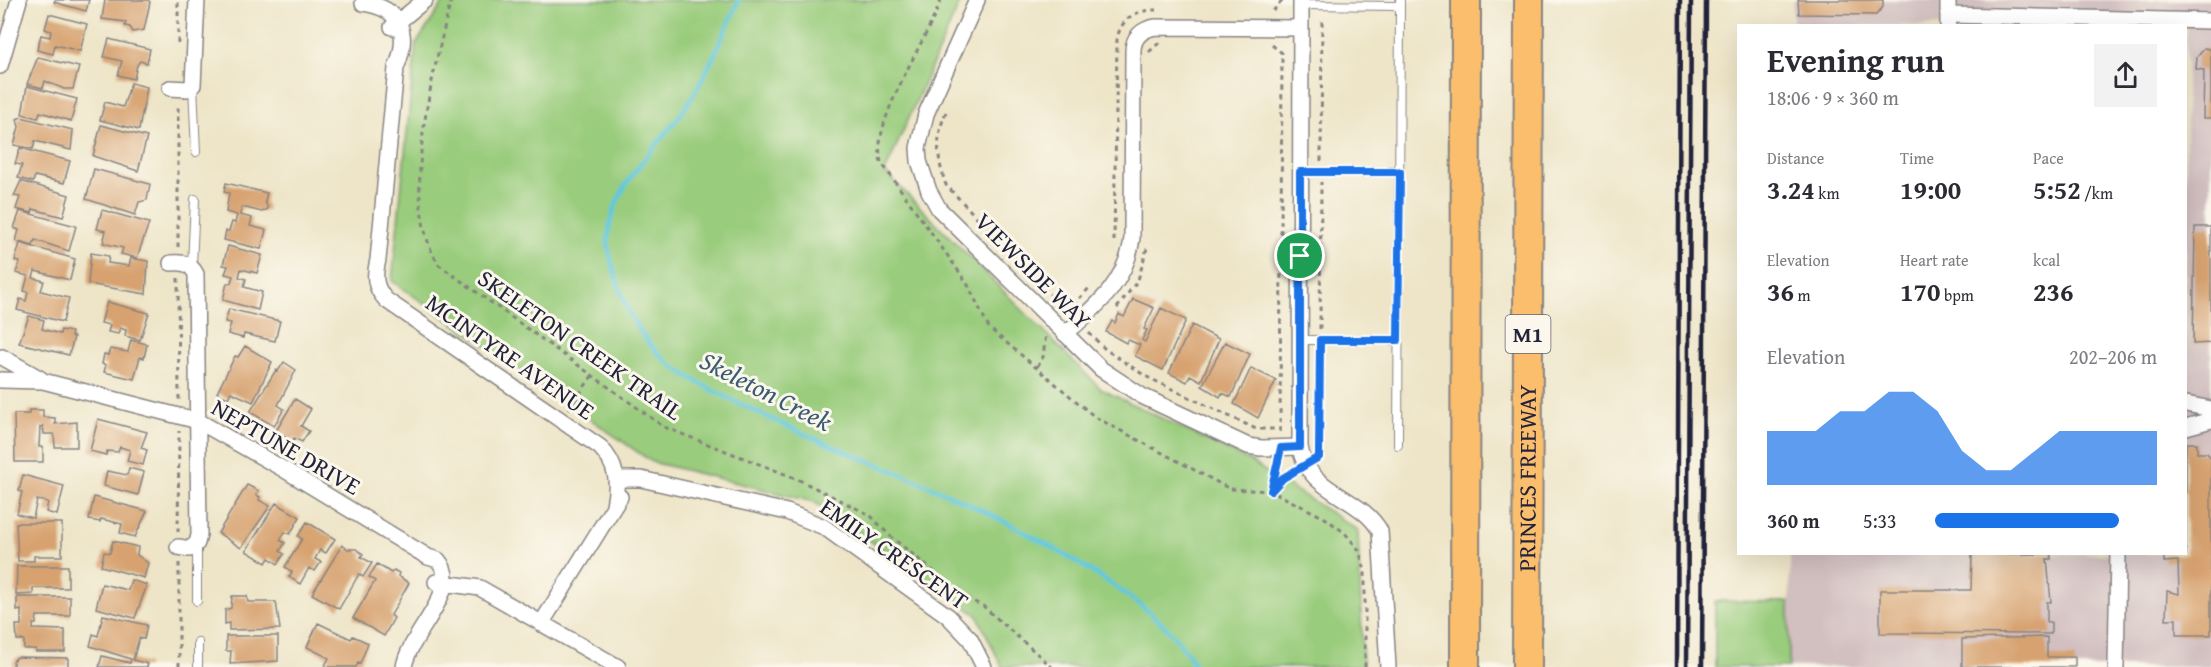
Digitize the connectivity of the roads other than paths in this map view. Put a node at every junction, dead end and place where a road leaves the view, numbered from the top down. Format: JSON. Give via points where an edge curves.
{"nodes":[{"id":1,"x":19,"y":0,"type":"edge"},
{"id":2,"x":197,"y":0,"type":"edge"},
{"id":3,"x":425,"y":0,"type":"edge"},
{"id":4,"x":977,"y":0,"type":"edge"},
{"id":5,"x":1466,"y":0,"type":"edge"},
{"id":6,"x":1529,"y":0,"type":"edge"},
{"id":7,"x":361,"y":1,"type":"edge"},
{"id":8,"x":1301,"y":2,"type":"edge"},
{"id":9,"x":1400,"y":3,"type":"edge"},
{"id":10,"x":1948,"y":14,"type":"edge"},
{"id":11,"x":2211,"y":21,"type":"edge"},
{"id":12,"x":2165,"y":23,"type":"edge"},
{"id":13,"x":395,"y":24,"type":"junction"},
{"id":14,"x":1301,"y":28,"type":"junction"},
{"id":15,"x":5,"y":32,"type":"edge"},
{"id":16,"x":0,"y":66,"type":"edge"},
{"id":17,"x":180,"y":87,"type":"joint"},
{"id":18,"x":196,"y":152,"type":"dead end"},
{"id":19,"x":1300,"y":172,"type":"junction"},
{"id":20,"x":1400,"y":172,"type":"junction"},
{"id":21,"x":195,"y":199,"type":"dead end"},
{"id":22,"x":180,"y":264,"type":"joint"},
{"id":23,"x":1065,"y":334,"type":"junction"},
{"id":24,"x":1300,"y":340,"type":"junction"},
{"id":25,"x":1398,"y":340,"type":"junction"},
{"id":26,"x":1,"y":355,"type":"edge"},
{"id":27,"x":0,"y":380,"type":"edge"},
{"id":28,"x":43,"y":381,"type":"junction"},
{"id":29,"x":2187,"y":404,"type":"edge"},
{"id":30,"x":2211,"y":409,"type":"edge"},
{"id":31,"x":2211,"y":420,"type":"edge"},
{"id":32,"x":198,"y":421,"type":"junction"},
{"id":33,"x":2187,"y":427,"type":"edge"},
{"id":34,"x":1398,"y":445,"type":"dead end"},
{"id":35,"x":1300,"y":447,"type":"junction"},
{"id":36,"x":622,"y":479,"type":"junction"},
{"id":37,"x":197,"y":543,"type":"junction"},
{"id":38,"x":178,"y":548,"type":"road end"},
{"id":39,"x":2118,"y":555,"type":"edge"},
{"id":40,"x":441,"y":582,"type":"junction"},
{"id":41,"x":197,"y":601,"type":"dead end"},
{"id":42,"x":541,"y":624,"type":"junction"},
{"id":43,"x":198,"y":642,"type":"dead end"},
{"id":44,"x":198,"y":667,"type":"edge"},
{"id":45,"x":404,"y":667,"type":"edge"},
{"id":46,"x":618,"y":667,"type":"edge"},
{"id":47,"x":984,"y":667,"type":"edge"},
{"id":48,"x":1388,"y":667,"type":"edge"},
{"id":49,"x":1465,"y":667,"type":"edge"},
{"id":50,"x":1527,"y":667,"type":"edge"},
{"id":51,"x":2116,"y":667,"type":"edge"}],
"edges":[{"from":1,"to":15,"type":"street"},
{"from":2,"to":17,"type":"street"},
{"from":3,"to":13,"type":"street"},
{"from":4,"to":23,"type":"street","name":"VIEWSIDE WAY","via":[[926,114],[918,148],[922,175],[939,209]]},
{"from":5,"to":49,"type":"highway"},
{"from":6,"to":50,"type":"highway","name":"PRINCES FREEWAY","number":"M1"},
{"from":7,"to":13,"type":"street","via":[[386,9]]},
{"from":8,"to":9,"type":"lane"},
{"from":8,"to":14,"type":"street"},
{"from":9,"to":20,"type":"lane"},
{"from":10,"to":12,"type":"street"},
{"from":11,"to":12,"type":"street"},
{"from":13,"to":36,"type":"street","name":"MCINTYRE AVENUE","via":[[402,29],[403,45],[396,68],[378,260],[395,305],[600,447]]},
{"from":14,"to":19,"type":"street"},
{"from":14,"to":23,"type":"street","via":[[1155,27],[1136,38],[1129,259],[1116,284]]},
{"from":15,"to":16,"type":"street"},
{"from":17,"to":18,"type":"lane"},
{"from":19,"to":20,"type":"lane"},
{"from":19,"to":24,"type":"street"},
{"from":20,"to":25,"type":"lane"},
{"from":21,"to":22,"type":"lane"},
{"from":22,"to":32,"type":"street","via":[[196,274]]},
{"from":23,"to":35,"type":"street","name":"VIEWSIDE WAY","via":[[1101,369],[1143,396],[1241,443],[1261,448]]},
{"from":24,"to":25,"type":"lane"},
{"from":24,"to":35,"type":"street"},
{"from":25,"to":34,"type":"lane"},
{"from":26,"to":27,"type":"street","via":[[5,367]]},
{"from":26,"to":28,"type":"street","name":"NEPTUNE DRIVE"},
{"from":27,"to":28,"type":"street","name":"NEPTUNE DRIVE"},
{"from":28,"to":32,"type":"street","name":"NEPTUNE DRIVE"},
{"from":29,"to":30,"type":"street"},
{"from":31,"to":33,"type":"street"},
{"from":32,"to":37,"type":"street"},
{"from":32,"to":40,"type":"street","name":"NEPTUNE DRIVE","via":[[440,563]]},
{"from":35,"to":48,"type":"street","via":[[1305,465],[1323,486],[1370,517],[1380,531]]},
{"from":36,"to":42,"type":"street","via":[[614,505]]},
{"from":36,"to":47,"type":"street","name":"EMILY CRESCENT","via":[[641,479],[787,512],[824,527],[948,616],[970,639]]},
{"from":37,"to":38,"type":"street","via":[[190,549]]},
{"from":37,"to":41,"type":"lane"},
{"from":39,"to":51,"type":"street"},
{"from":40,"to":42,"type":"street","via":[[480,588]]},
{"from":40,"to":45,"type":"street","via":[[441,600],[431,610]]},
{"from":42,"to":46,"type":"street"},
{"from":43,"to":44,"type":"lane"}]}
